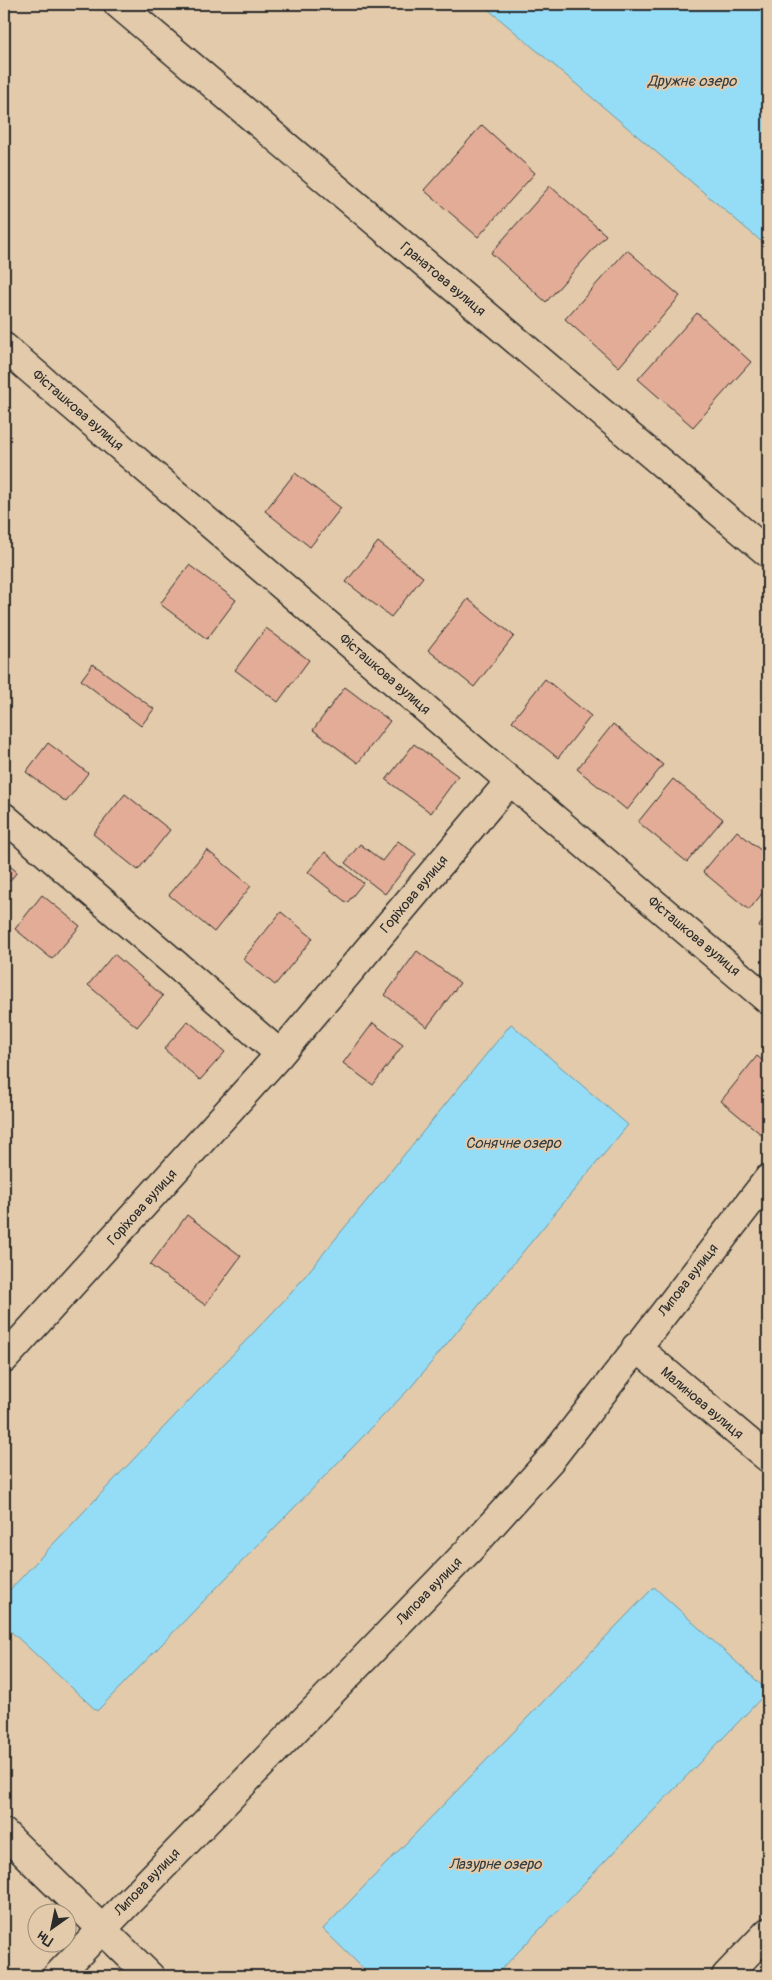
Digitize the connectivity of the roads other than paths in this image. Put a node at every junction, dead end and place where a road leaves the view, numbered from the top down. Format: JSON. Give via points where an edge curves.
{"nodes":[{"id":1,"x":118,"y":4,"type":"edge"},
{"id":2,"x":4,"y":347,"type":"edge"},
{"id":3,"x":768,"y":553,"type":"edge"},
{"id":4,"x":510,"y":781,"type":"junction"},
{"id":5,"x":4,"y":817,"type":"edge"},
{"id":6,"x":768,"y":1000,"type":"edge"},
{"id":7,"x":280,"y":1054,"type":"junction"},
{"id":8,"x":768,"y":1178,"type":"edge"},
{"id":9,"x":8,"y":1345,"type":"edge"},
{"id":10,"x":636,"y":1347,"type":"junction"},
{"id":11,"x":768,"y":1458,"type":"edge"},
{"id":12,"x":4,"y":1833,"type":"edge"},
{"id":13,"x":102,"y":1929,"type":"junction"},
{"id":14,"x":768,"y":1932,"type":"edge"},
{"id":15,"x":57,"y":1976,"type":"edge"},
{"id":16,"x":150,"y":1976,"type":"edge"},
{"id":17,"x":726,"y":1976,"type":"edge"}],
"edges":[{"from":1,"to":3,"type":"street","name":"Гранатова вулиця"},
{"from":2,"to":4,"type":"street","name":"Фісташкова вулиця"},
{"from":4,"to":6,"type":"street","name":"Фісташкова вулиця"},
{"from":4,"to":7,"type":"street","name":"Горіхова вулиця"},
{"from":5,"to":7,"type":"street"},
{"from":7,"to":9,"type":"street","name":"Горіхова вулиця"},
{"from":8,"to":10,"type":"street","name":"Липова вулиця"},
{"from":10,"to":11,"type":"street","name":"Малинова вулиця"},
{"from":10,"to":13,"type":"street","name":"Липова вулиця","via":[[550,1459],[468,1551]]},
{"from":12,"to":13,"type":"street"},
{"from":13,"to":15,"type":"street","name":"Липова вулиця"},
{"from":13,"to":16,"type":"street"},
{"from":14,"to":17,"type":"street"}]}
